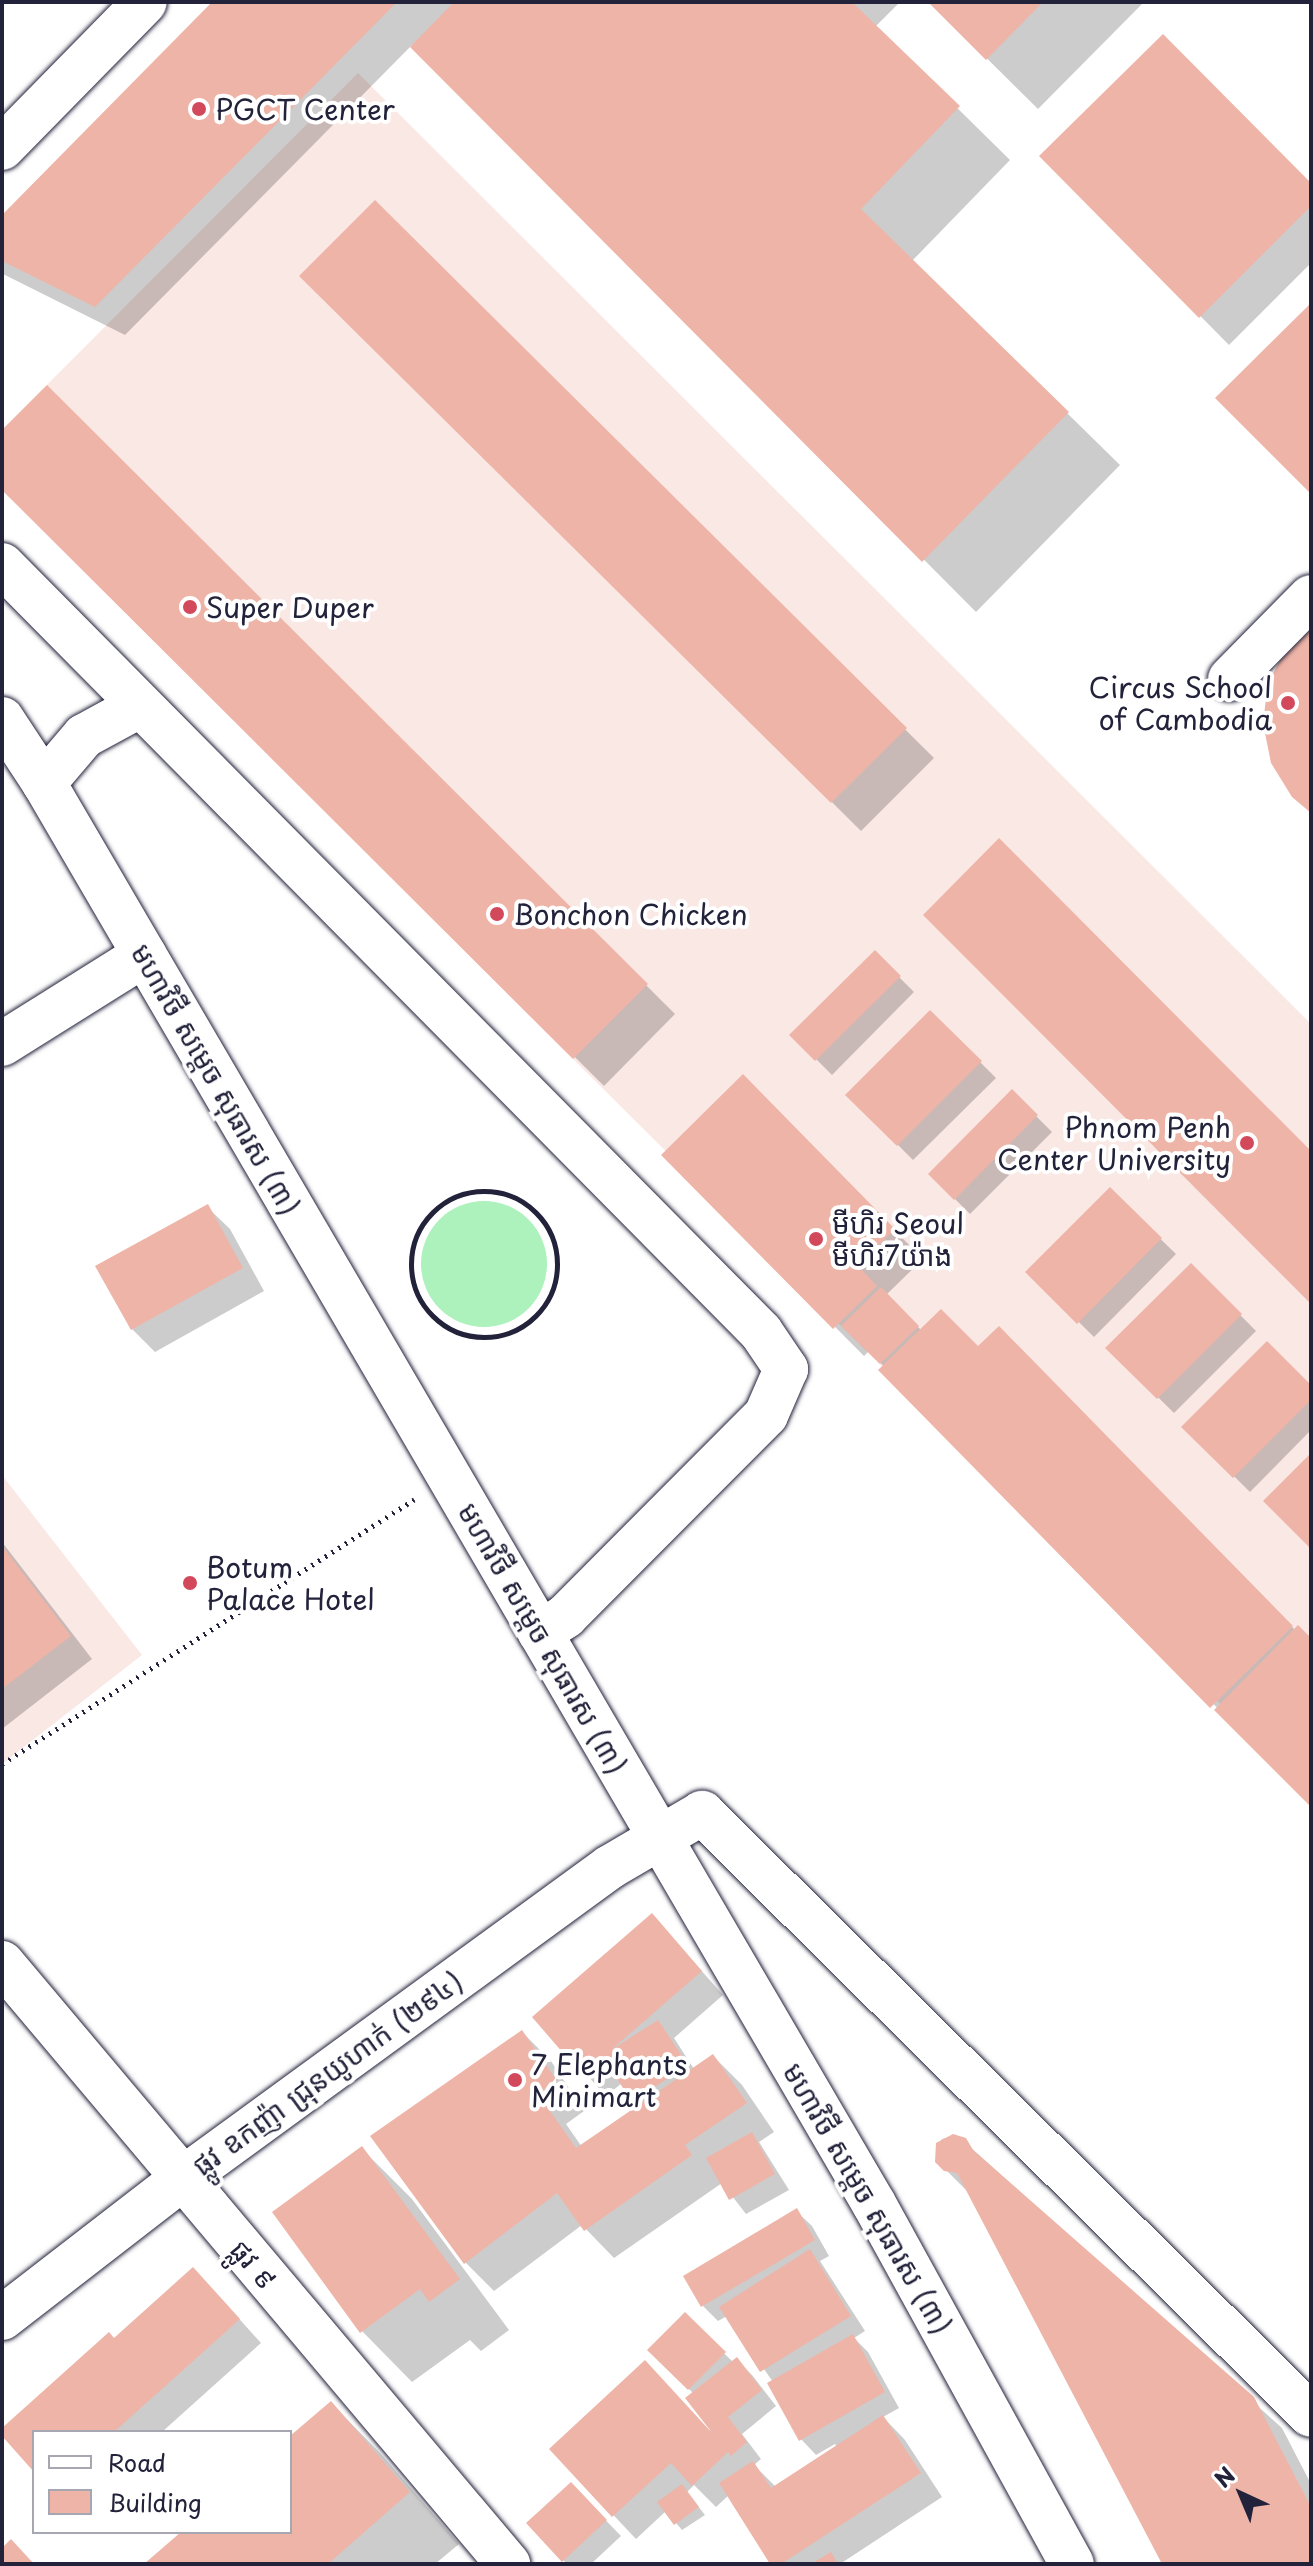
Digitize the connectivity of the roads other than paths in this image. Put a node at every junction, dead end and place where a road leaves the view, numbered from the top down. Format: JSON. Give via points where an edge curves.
{"nodes":[{"id":1,"x":145,"y":2,"type":"edge"},
{"id":2,"x":2,"y":148,"type":"edge"},
{"id":3,"x":2,"y":565,"type":"edge"},
{"id":4,"x":1311,"y":597,"type":"edge"},
{"id":5,"x":1230,"y":679,"type":"dead end"},
{"id":6,"x":139,"y":706,"type":"junction"},
{"id":7,"x":2,"y":719,"type":"edge"},
{"id":8,"x":44,"y":783,"type":"junction"},
{"id":9,"x":144,"y":955,"type":"junction"},
{"id":10,"x":2,"y":1044,"type":"edge"},
{"id":11,"x":540,"y":1633,"type":"junction"},
{"id":12,"x":659,"y":1838,"type":"junction"},
{"id":13,"x":2,"y":1963,"type":"edge"},
{"id":14,"x":182,"y":2179,"type":"junction"},
{"id":15,"x":2,"y":2318,"type":"edge"},
{"id":16,"x":1311,"y":2415,"type":"edge"},
{"id":17,"x":508,"y":2564,"type":"edge"},
{"id":18,"x":1072,"y":2564,"type":"edge"}],
"edges":[{"from":1,"to":2,"type":"street"},
{"from":3,"to":6,"type":"street"},
{"from":4,"to":5,"type":"street"},
{"from":6,"to":8,"type":"street","via":[[84,736]]},
{"from":6,"to":11,"type":"street","via":[[761,1332],[786,1369],[766,1415],[566,1616]]},
{"from":7,"to":8,"type":"street","name":"មហាវិថី សម្តេច សុធារស (៣)"},
{"from":8,"to":9,"type":"street","name":"មហាវិថី សម្តេច សុធារស (៣)"},
{"from":9,"to":10,"type":"street"},
{"from":9,"to":11,"type":"street","name":"មហាវិថី សម្តេច សុធារស (៣)"},
{"from":11,"to":12,"type":"street","name":"មហាវិថី សម្តេច សុធារស (៣)"},
{"from":12,"to":14,"type":"street","name":"ផ្លូវ ឧកញ៉ា ជ្រុនយូហាក់ (២៩៤)","via":[[610,1867]]},
{"from":12,"to":16,"type":"street","name":"ផ្លូវ ឧកញ៉ា ជ្រុនយូហាក់ (២៩៤)","via":[[702,1813]]},
{"from":12,"to":18,"type":"street","name":"មហាវិថី សម្តេច សុធារស (៣)","via":[[874,2204]]},
{"from":13,"to":14,"type":"street","name":"ផ្លូវ ៩"},
{"from":14,"to":15,"type":"street","name":"ផ្លូវ ឧកញ៉ា ជ្រុនយូហាក់ (២៩៤)"},
{"from":14,"to":17,"type":"street","name":"ផ្លូវ ៩"}]}
